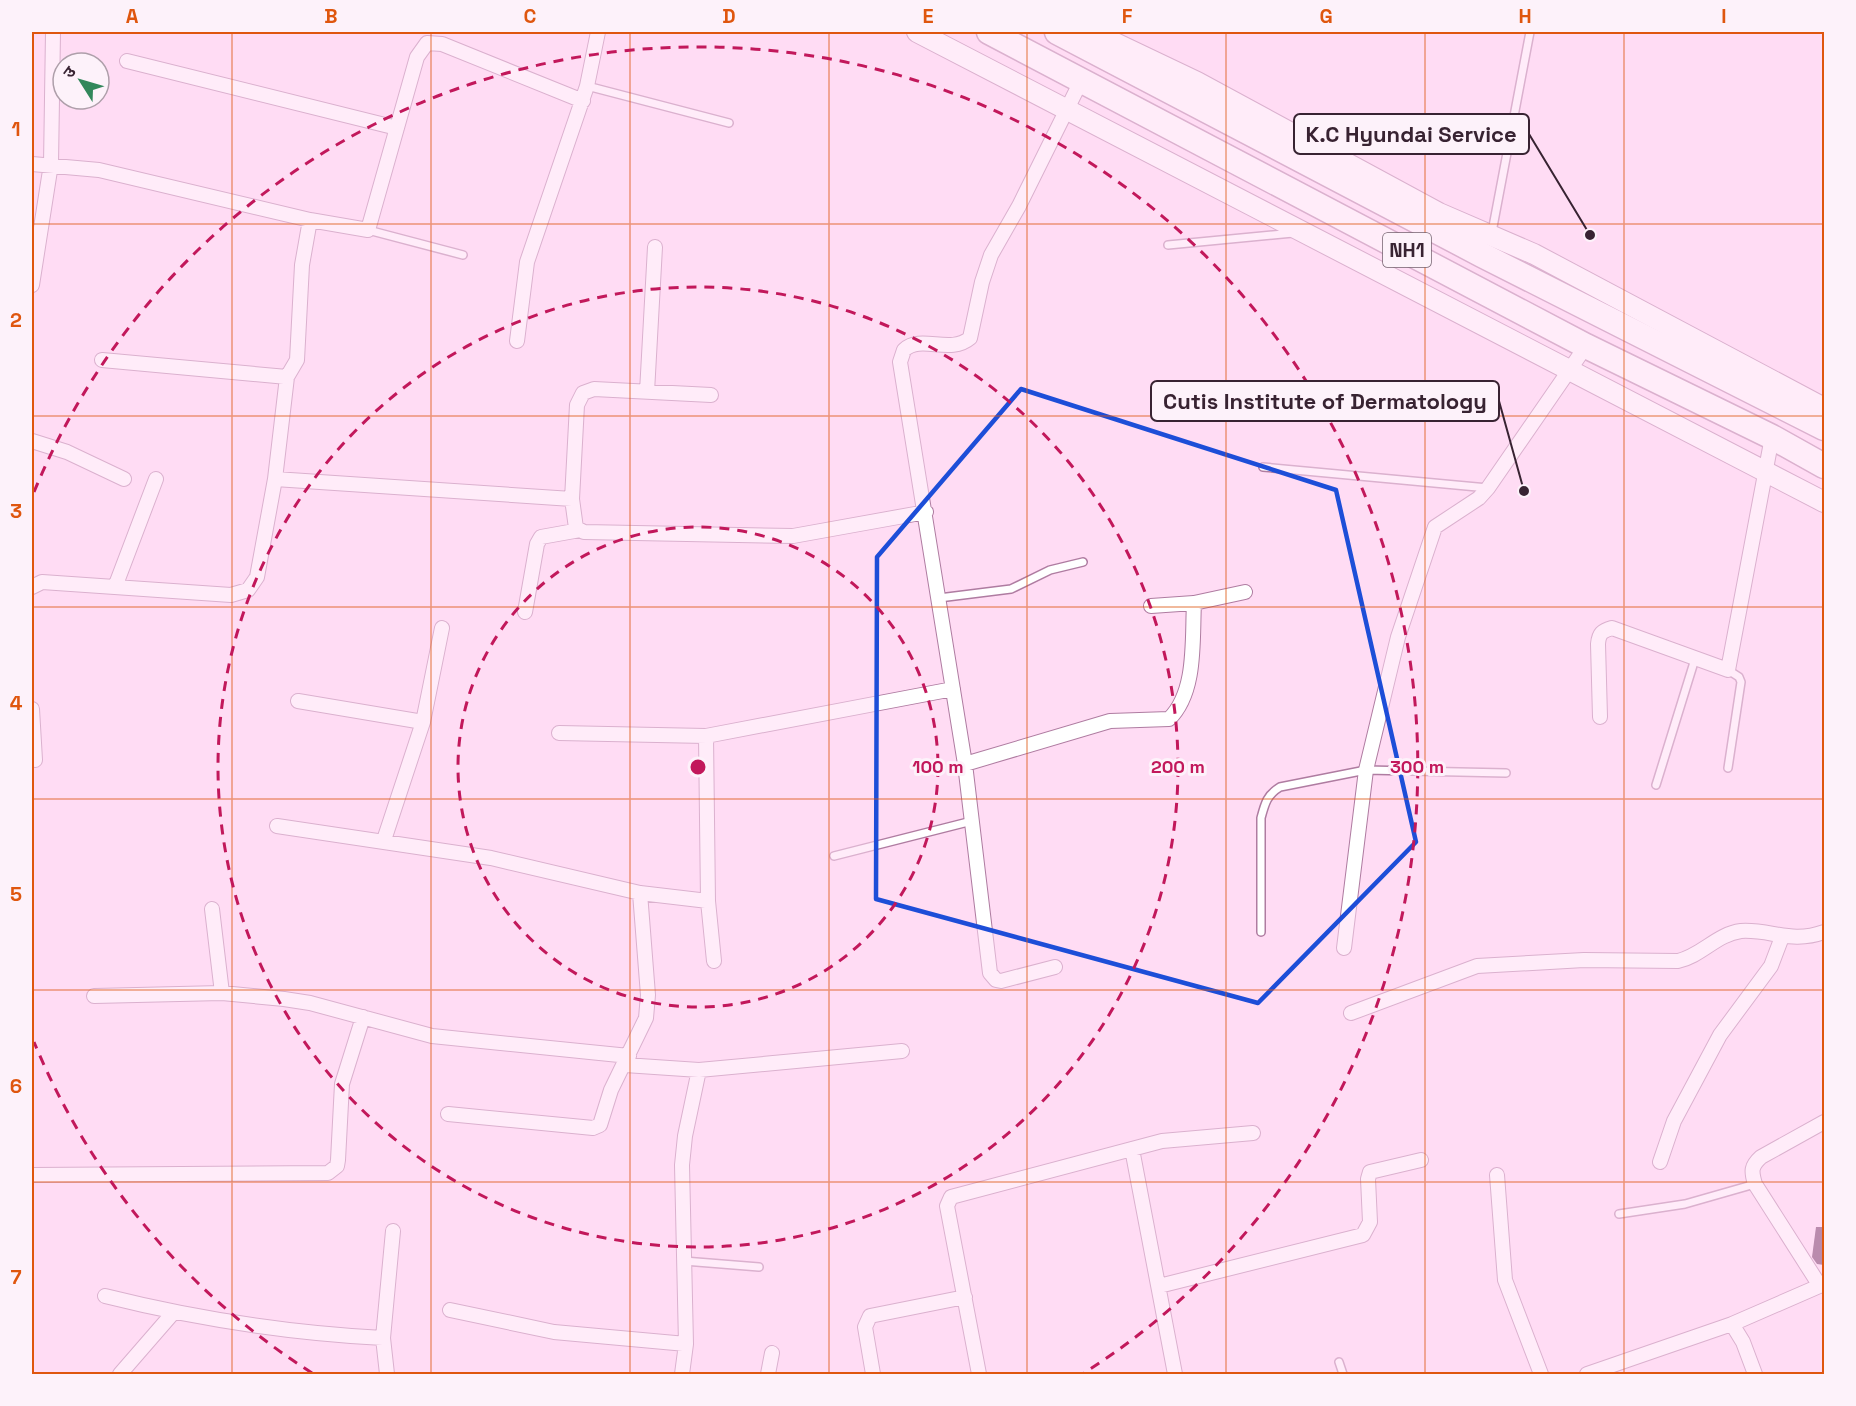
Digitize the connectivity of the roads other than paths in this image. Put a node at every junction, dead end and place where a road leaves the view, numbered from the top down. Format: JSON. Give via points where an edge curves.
{"nodes":[{"id":1,"x":53,"y":32,"type":"edge"},
{"id":2,"x":598,"y":32,"type":"edge"},
{"id":3,"x":917,"y":32,"type":"edge"},
{"id":4,"x":989,"y":32,"type":"edge"},
{"id":5,"x":1057,"y":32,"type":"edge"},
{"id":6,"x":1092,"y":32,"type":"edge"},
{"id":7,"x":1530,"y":32,"type":"edge"},
{"id":8,"x":127,"y":61,"type":"dead end"},
{"id":9,"x":1081,"y":81,"type":"junction"},
{"id":10,"x":587,"y":86,"type":"junction"},
{"id":11,"x":583,"y":101,"type":"junction"},
{"id":12,"x":1068,"y":108,"type":"junction"},
{"id":13,"x":729,"y":123,"type":"dead end"},
{"id":14,"x":397,"y":128,"type":"junction"},
{"id":15,"x":32,"y":164,"type":"edge"},
{"id":16,"x":51,"y":164,"type":"junction"},
{"id":17,"x":310,"y":220,"type":"junction"},
{"id":18,"x":368,"y":230,"type":"junction"},
{"id":19,"x":1304,"y":231,"type":"junction"},
{"id":20,"x":1168,"y":245,"type":"dead end"},
{"id":21,"x":1487,"y":246,"type":"junction"},
{"id":22,"x":655,"y":247,"type":"dead end"},
{"id":23,"x":463,"y":255,"type":"dead end"},
{"id":24,"x":32,"y":285,"type":"edge"},
{"id":25,"x":517,"y":341,"type":"dead end"},
{"id":26,"x":1586,"y":346,"type":"junction"},
{"id":27,"x":102,"y":360,"type":"dead end"},
{"id":28,"x":1569,"y":369,"type":"junction"},
{"id":29,"x":287,"y":377,"type":"junction"},
{"id":30,"x":646,"y":392,"type":"junction"},
{"id":31,"x":711,"y":395,"type":"dead end"},
{"id":32,"x":1824,"y":408,"type":"edge"},
{"id":33,"x":1824,"y":428,"type":"edge"},
{"id":34,"x":1772,"y":437,"type":"junction"},
{"id":35,"x":32,"y":441,"type":"edge"},
{"id":36,"x":1824,"y":466,"type":"edge"},
{"id":37,"x":1263,"y":467,"type":"dead end"},
{"id":38,"x":1765,"y":471,"type":"junction"},
{"id":39,"x":124,"y":479,"type":"dead end"},
{"id":40,"x":156,"y":479,"type":"dead end"},
{"id":41,"x":274,"y":479,"type":"junction"},
{"id":42,"x":1488,"y":488,"type":"junction"},
{"id":43,"x":572,"y":499,"type":"junction"},
{"id":44,"x":1824,"y":502,"type":"edge"},
{"id":45,"x":926,"y":512,"type":"junction"},
{"id":46,"x":580,"y":530,"type":"junction"},
{"id":47,"x":1083,"y":562,"type":"dead end"},
{"id":48,"x":32,"y":587,"type":"edge"},
{"id":49,"x":115,"y":587,"type":"junction"},
{"id":50,"x":1245,"y":592,"type":"dead end"},
{"id":51,"x":939,"y":598,"type":"junction"},
{"id":52,"x":1194,"y":603,"type":"junction"},
{"id":53,"x":1151,"y":606,"type":"dead end"},
{"id":54,"x":525,"y":612,"type":"dead end"},
{"id":55,"x":442,"y":628,"type":"dead end"},
{"id":56,"x":1695,"y":659,"type":"junction"},
{"id":57,"x":1728,"y":670,"type":"junction"},
{"id":58,"x":953,"y":689,"type":"junction"},
{"id":59,"x":298,"y":701,"type":"dead end"},
{"id":60,"x":32,"y":709,"type":"edge"},
{"id":61,"x":1600,"y":717,"type":"dead end"},
{"id":62,"x":423,"y":722,"type":"junction"},
{"id":63,"x":559,"y":733,"type":"dead end"},
{"id":64,"x":706,"y":736,"type":"junction"},
{"id":65,"x":35,"y":760,"type":"dead end"},
{"id":66,"x":965,"y":764,"type":"junction"},
{"id":67,"x":1728,"y":768,"type":"dead end"},
{"id":68,"x":1366,"y":770,"type":"junction"},
{"id":69,"x":1506,"y":773,"type":"dead end"},
{"id":70,"x":1656,"y":785,"type":"dead end"},
{"id":71,"x":972,"y":821,"type":"junction"},
{"id":72,"x":277,"y":826,"type":"dead end"},
{"id":73,"x":384,"y":840,"type":"junction"},
{"id":74,"x":834,"y":856,"type":"dead end"},
{"id":75,"x":640,"y":893,"type":"junction"},
{"id":76,"x":708,"y":901,"type":"junction"},
{"id":77,"x":212,"y":909,"type":"dead end"},
{"id":78,"x":1261,"y":932,"type":"dead end"},
{"id":79,"x":1824,"y":932,"type":"edge"},
{"id":80,"x":1782,"y":937,"type":"junction"},
{"id":81,"x":1344,"y":948,"type":"dead end"},
{"id":82,"x":714,"y":961,"type":"dead end"},
{"id":83,"x":1055,"y":967,"type":"dead end"},
{"id":84,"x":222,"y":993,"type":"junction"},
{"id":85,"x":94,"y":996,"type":"dead end"},
{"id":86,"x":1351,"y":1013,"type":"dead end"},
{"id":87,"x":363,"y":1017,"type":"junction"},
{"id":88,"x":902,"y":1051,"type":"dead end"},
{"id":89,"x":627,"y":1060,"type":"junction"},
{"id":90,"x":699,"y":1070,"type":"junction"},
{"id":91,"x":448,"y":1114,"type":"dead end"},
{"id":92,"x":1824,"y":1122,"type":"edge"},
{"id":93,"x":1253,"y":1132,"type":"dead end"},
{"id":94,"x":1132,"y":1149,"type":"junction"},
{"id":95,"x":1421,"y":1160,"type":"dead end"},
{"id":96,"x":1660,"y":1162,"type":"dead end"},
{"id":97,"x":32,"y":1174,"type":"edge"},
{"id":98,"x":1497,"y":1175,"type":"dead end"},
{"id":99,"x":1755,"y":1184,"type":"junction"},
{"id":100,"x":1619,"y":1214,"type":"dead end"},
{"id":101,"x":393,"y":1231,"type":"dead end"},
{"id":102,"x":682,"y":1261,"type":"junction"},
{"id":103,"x":759,"y":1267,"type":"dead end"},
{"id":104,"x":1822,"y":1285,"type":"edge"},
{"id":105,"x":1159,"y":1286,"type":"junction"},
{"id":106,"x":105,"y":1296,"type":"dead end"},
{"id":107,"x":965,"y":1297,"type":"junction"},
{"id":108,"x":450,"y":1310,"type":"dead end"},
{"id":109,"x":173,"y":1313,"type":"junction"},
{"id":110,"x":1732,"y":1324,"type":"junction"},
{"id":111,"x":383,"y":1338,"type":"junction"},
{"id":112,"x":686,"y":1344,"type":"junction"},
{"id":113,"x":772,"y":1353,"type":"dead end"},
{"id":114,"x":1339,"y":1362,"type":"dead end"},
{"id":115,"x":120,"y":1374,"type":"edge"},
{"id":116,"x":387,"y":1374,"type":"edge"},
{"id":117,"x":682,"y":1374,"type":"edge"},
{"id":118,"x":768,"y":1374,"type":"edge"},
{"id":119,"x":873,"y":1374,"type":"edge"},
{"id":120,"x":979,"y":1374,"type":"edge"},
{"id":121,"x":1175,"y":1374,"type":"edge"},
{"id":122,"x":1343,"y":1374,"type":"edge"},
{"id":123,"x":1541,"y":1374,"type":"edge"},
{"id":124,"x":1587,"y":1374,"type":"edge"},
{"id":125,"x":1755,"y":1374,"type":"edge"}],
"edges":[{"from":1,"to":16,"type":"street"},
{"from":2,"to":10,"type":"street"},
{"from":3,"to":12,"type":"street"},
{"from":4,"to":9,"type":"highway","number":"NH1"},
{"from":5,"to":21,"type":"highway","number":"NH1"},
{"from":6,"to":21,"type":"street","via":[[1197,82],[1439,213]]},
{"from":7,"to":21,"type":"lane"},
{"from":8,"to":14,"type":"street"},
{"from":9,"to":12,"type":"street"},
{"from":9,"to":26,"type":"highway","number":"NH1"},
{"from":10,"to":11,"type":"street"},
{"from":10,"to":13,"type":"lane"},
{"from":11,"to":14,"type":"street","via":[[433,41],[421,48],[417,57]]},
{"from":11,"to":25,"type":"street","via":[[527,262]]},
{"from":12,"to":19,"type":"street"},
{"from":12,"to":45,"type":"street","via":[[991,255],[970,338],[950,346],[914,344],[902,354],[900,362]]},
{"from":14,"to":18,"type":"street"},
{"from":15,"to":16,"type":"street"},
{"from":16,"to":17,"type":"street","via":[[99,170]]},
{"from":16,"to":24,"type":"street"},
{"from":17,"to":18,"type":"street"},
{"from":17,"to":29,"type":"street","via":[[302,265],[297,360]]},
{"from":18,"to":23,"type":"lane"},
{"from":19,"to":20,"type":"lane"},
{"from":19,"to":28,"type":"street"},
{"from":21,"to":32,"type":"street","via":[[1534,254]]},
{"from":21,"to":33,"type":"highway","number":"NH1"},
{"from":22,"to":30,"type":"street"},
{"from":26,"to":28,"type":"street"},
{"from":26,"to":34,"type":"highway","number":"NH1"},
{"from":27,"to":29,"type":"street"},
{"from":28,"to":38,"type":"street"},
{"from":28,"to":42,"type":"street"},
{"from":29,"to":41,"type":"street"},
{"from":30,"to":31,"type":"street"},
{"from":30,"to":43,"type":"street","via":[[594,389],[579,398]]},
{"from":34,"to":36,"type":"highway","number":"NH1"},
{"from":34,"to":38,"type":"street"},
{"from":35,"to":39,"type":"street","via":[[68,452]]},
{"from":37,"to":42,"type":"lane"},
{"from":38,"to":44,"type":"street"},
{"from":38,"to":57,"type":"street"},
{"from":40,"to":49,"type":"street"},
{"from":41,"to":43,"type":"street"},
{"from":41,"to":49,"type":"street","via":[[257,577],[248,590],[231,596]]},
{"from":42,"to":68,"type":"street","via":[[1444,519],[1430,537],[1398,637]]},
{"from":43,"to":46,"type":"street","via":[[574,523]]},
{"from":45,"to":46,"type":"street","via":[[793,536]]},
{"from":45,"to":51,"type":"street"},
{"from":46,"to":54,"type":"street","via":[[541,537]]},
{"from":47,"to":51,"type":"lane","via":[[1050,570],[1011,589]]},
{"from":48,"to":49,"type":"street","via":[[42,582]]},
{"from":50,"to":52,"type":"street"},
{"from":51,"to":58,"type":"street"},
{"from":52,"to":53,"type":"street"},
{"from":52,"to":66,"type":"street","via":[[1190,675],[1169,719],[1110,721]]},
{"from":55,"to":62,"type":"street"},
{"from":56,"to":57,"type":"street"},
{"from":56,"to":61,"type":"street","via":[[1612,628],[1604,630],[1598,644]]},
{"from":56,"to":70,"type":"lane"},
{"from":57,"to":67,"type":"lane","via":[[1741,682]]},
{"from":58,"to":64,"type":"street"},
{"from":58,"to":66,"type":"street"},
{"from":59,"to":62,"type":"street"},
{"from":60,"to":65,"type":"street"},
{"from":62,"to":73,"type":"street"},
{"from":63,"to":64,"type":"street"},
{"from":64,"to":76,"type":"street"},
{"from":66,"to":71,"type":"street"},
{"from":68,"to":69,"type":"lane"},
{"from":68,"to":78,"type":"lane","via":[[1280,787],[1265,801],[1261,818]]},
{"from":68,"to":81,"type":"street"},
{"from":71,"to":74,"type":"lane"},
{"from":71,"to":83,"type":"street","via":[[990,973],[1001,981]]},
{"from":72,"to":73,"type":"street"},
{"from":73,"to":75,"type":"street","via":[[490,858]]},
{"from":75,"to":76,"type":"street"},
{"from":75,"to":89,"type":"street","via":[[648,1006]]},
{"from":76,"to":82,"type":"street"},
{"from":77,"to":84,"type":"street"},
{"from":79,"to":80,"type":"street"},
{"from":80,"to":86,"type":"street","via":[[1740,932],[1678,961],[1584,960],[1477,966]]},
{"from":80,"to":96,"type":"street","via":[[1771,966],[1720,1035],[1674,1121]]},
{"from":84,"to":85,"type":"street"},
{"from":84,"to":87,"type":"street","via":[[310,1003]]},
{"from":87,"to":89,"type":"street","via":[[460,1040]]},
{"from":87,"to":97,"type":"street","via":[[342,1084],[337,1166],[328,1173]]},
{"from":88,"to":90,"type":"street"},
{"from":89,"to":90,"type":"street"},
{"from":89,"to":91,"type":"street","via":[[597,1127]]},
{"from":90,"to":102,"type":"street","via":[[685,1136]]},
{"from":92,"to":99,"type":"street","via":[[1761,1157],[1752,1168]]},
{"from":93,"to":94,"type":"street","via":[[1179,1138]]},
{"from":94,"to":105,"type":"street"},
{"from":94,"to":107,"type":"street","via":[[951,1197],[948,1206]]},
{"from":95,"to":105,"type":"street","via":[[1370,1172],[1370,1222],[1363,1235]]},
{"from":98,"to":123,"type":"street","via":[[1505,1280]]},
{"from":99,"to":100,"type":"lane","via":[[1685,1204]]},
{"from":99,"to":104,"type":"street"},
{"from":101,"to":111,"type":"street"},
{"from":102,"to":103,"type":"lane"},
{"from":102,"to":112,"type":"street"},
{"from":104,"to":110,"type":"street"},
{"from":105,"to":121,"type":"street"},
{"from":106,"to":109,"type":"street"},
{"from":107,"to":119,"type":"street","via":[[870,1316],[865,1328]]},
{"from":107,"to":120,"type":"street"},
{"from":108,"to":112,"type":"street","via":[[554,1332]]},
{"from":109,"to":111,"type":"street","via":[[301,1333]]},
{"from":109,"to":115,"type":"street"},
{"from":110,"to":124,"type":"street"},
{"from":110,"to":125,"type":"street"},
{"from":111,"to":116,"type":"street"},
{"from":112,"to":117,"type":"street"},
{"from":113,"to":118,"type":"street"},
{"from":114,"to":122,"type":"lane"}]}
